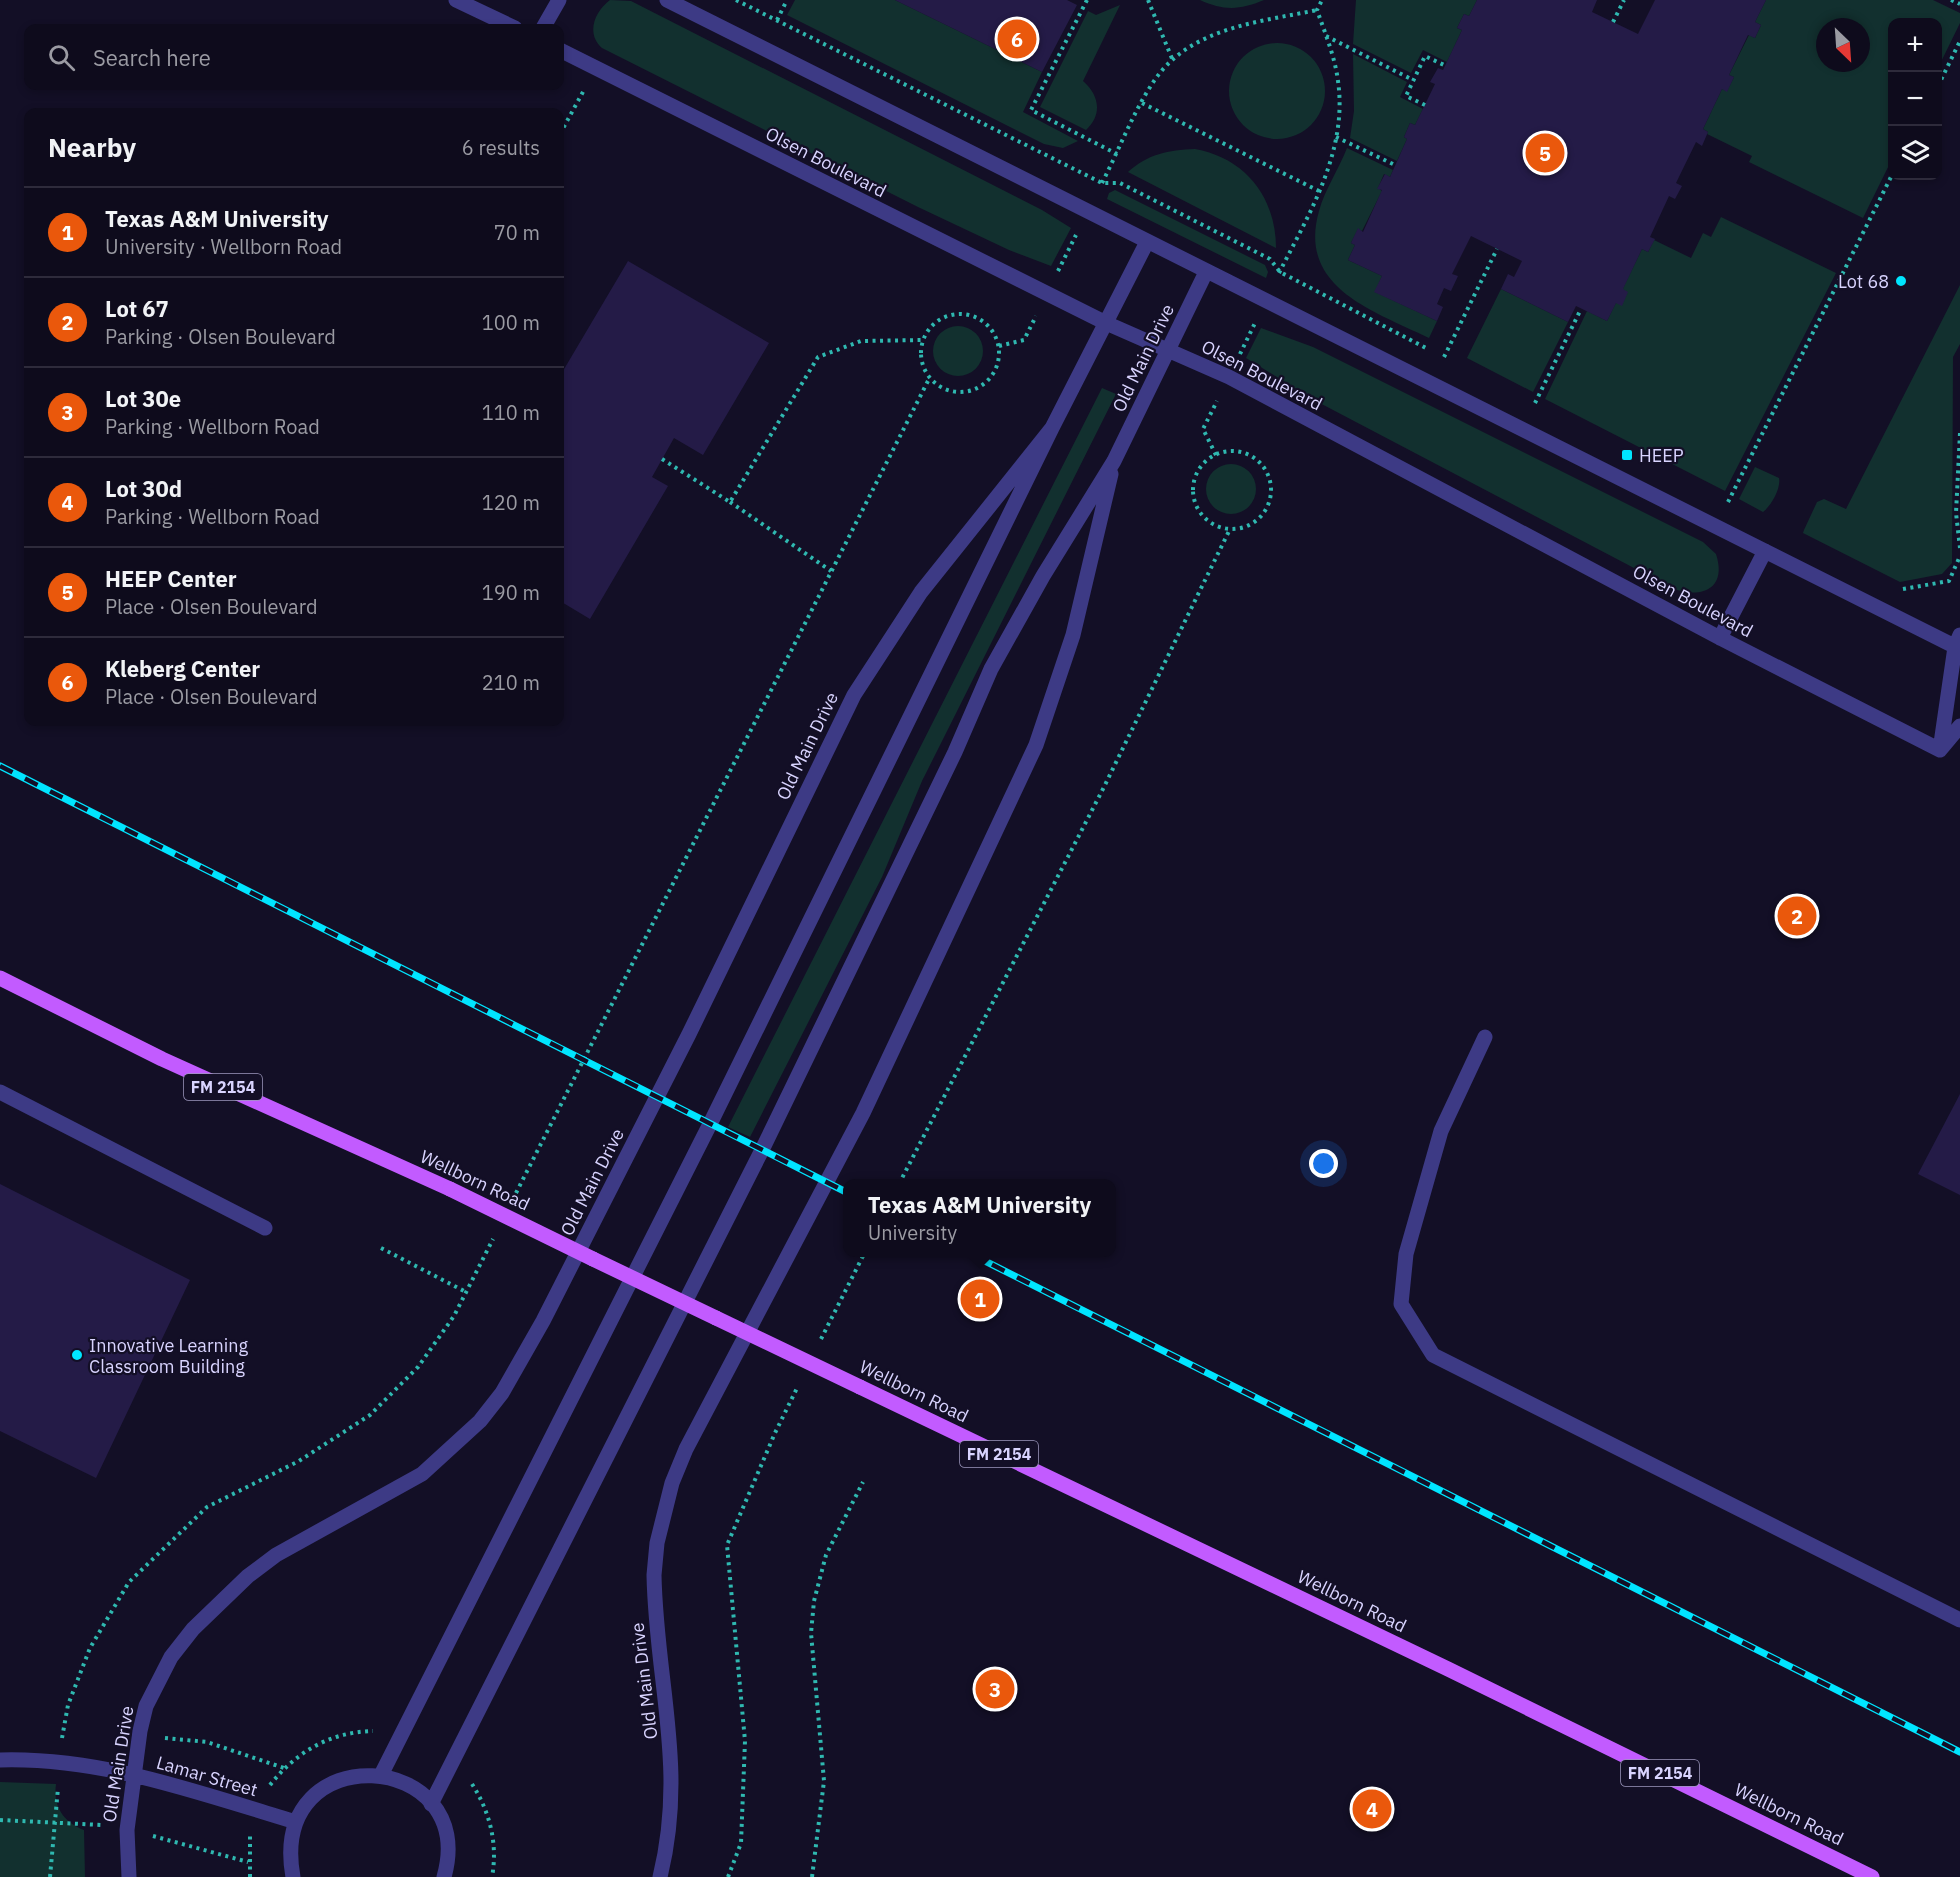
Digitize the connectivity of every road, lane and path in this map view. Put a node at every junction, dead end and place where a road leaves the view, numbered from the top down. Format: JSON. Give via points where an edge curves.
{"nodes":[{"id":1,"x":456,"y":0,"type":"edge"},
{"id":2,"x":559,"y":0,"type":"edge"},
{"id":3,"x":668,"y":0,"type":"edge"},
{"id":4,"x":736,"y":0,"type":"edge"},
{"id":5,"x":788,"y":0,"type":"edge"},
{"id":6,"x":1087,"y":0,"type":"edge"},
{"id":7,"x":1148,"y":0,"type":"edge"},
{"id":8,"x":1322,"y":0,"type":"edge"},
{"id":9,"x":1624,"y":0,"type":"edge"},
{"id":10,"x":1951,"y":0,"type":"edge"},
{"id":11,"x":1960,"y":4,"type":"edge"},
{"id":12,"x":1317,"y":10,"type":"junction"},
{"id":13,"x":777,"y":20,"type":"junction"},
{"id":14,"x":1613,"y":22,"type":"dead end"},
{"id":15,"x":507,"y":24,"type":"edge"},
{"id":16,"x":545,"y":24,"type":"edge"},
{"id":17,"x":1326,"y":36,"type":"junction"},
{"id":18,"x":1960,"y":41,"type":"edge"},
{"id":19,"x":564,"y":52,"type":"edge"},
{"id":20,"x":1173,"y":60,"type":"junction"},
{"id":21,"x":1444,"y":65,"type":"dead end"},
{"id":22,"x":1942,"y":78,"type":"edge"},
{"id":23,"x":1413,"y":80,"type":"junction"},
{"id":24,"x":584,"y":90,"type":"dead end"},
{"id":25,"x":1142,"y":103,"type":"junction"},
{"id":26,"x":1425,"y":105,"type":"dead end"},
{"id":27,"x":564,"y":127,"type":"edge"},
{"id":28,"x":1336,"y":137,"type":"junction"},
{"id":29,"x":1117,"y":154,"type":"junction"},
{"id":30,"x":1395,"y":165,"type":"dead end"},
{"id":31,"x":1890,"y":180,"type":"edge"},
{"id":32,"x":1102,"y":183,"type":"junction"},
{"id":33,"x":1319,"y":191,"type":"junction"},
{"id":34,"x":1088,"y":212,"type":"junction"},
{"id":35,"x":1147,"y":242,"type":"junction"},
{"id":36,"x":1497,"y":249,"type":"dead end"},
{"id":37,"x":1206,"y":272,"type":"junction"},
{"id":38,"x":1280,"y":272,"type":"junction"},
{"id":39,"x":1047,"y":294,"type":"junction"},
{"id":40,"x":1266,"y":301,"type":"junction"},
{"id":41,"x":1581,"y":309,"type":"dead end"},
{"id":42,"x":1106,"y":323,"type":"junction"},
{"id":43,"x":923,"y":340,"type":"junction"},
{"id":44,"x":999,"y":346,"type":"junction"},
{"id":45,"x":1168,"y":351,"type":"junction"},
{"id":46,"x":1444,"y":357,"type":"junction"},
{"id":47,"x":1454,"y":362,"type":"dead end"},
{"id":48,"x":930,"y":377,"type":"junction"},
{"id":49,"x":1228,"y":377,"type":"junction"},
{"id":50,"x":1525,"y":398,"type":"dead end"},
{"id":51,"x":1535,"y":404,"type":"junction"},
{"id":52,"x":1545,"y":409,"type":"dead end"},
{"id":53,"x":1052,"y":428,"type":"junction"},
{"id":54,"x":1960,"y":433,"type":"edge"},
{"id":55,"x":1216,"y":455,"type":"junction"},
{"id":56,"x":662,"y":459,"type":"dead end"},
{"id":57,"x":1114,"y":461,"type":"junction"},
{"id":58,"x":1717,"y":498,"type":"dead end"},
{"id":59,"x":730,"y":502,"type":"junction"},
{"id":60,"x":1728,"y":503,"type":"junction"},
{"id":61,"x":1736,"y":508,"type":"dead end"},
{"id":62,"x":1230,"y":529,"type":"junction"},
{"id":63,"x":1960,"y":548,"type":"edge"},
{"id":64,"x":1765,"y":551,"type":"junction"},
{"id":65,"x":1960,"y":556,"type":"edge"},
{"id":66,"x":831,"y":571,"type":"junction"},
{"id":67,"x":1899,"y":590,"type":"dead end"},
{"id":68,"x":1720,"y":638,"type":"junction"},
{"id":69,"x":1958,"y":644,"type":"edge"},
{"id":70,"x":1960,"y":726,"type":"edge"},
{"id":71,"x":1940,"y":750,"type":"junction"},
{"id":72,"x":0,"y":978,"type":"edge"},
{"id":73,"x":1485,"y":1037,"type":"dead end"},
{"id":74,"x":0,"y":1092,"type":"edge"},
{"id":75,"x":902,"y":1179,"type":"edge"},
{"id":76,"x":513,"y":1199,"type":"dead end"},
{"id":77,"x":265,"y":1228,"type":"dead end"},
{"id":78,"x":497,"y":1230,"type":"dead end"},
{"id":79,"x":381,"y":1248,"type":"dead end"},
{"id":80,"x":631,"y":1277,"type":"junction"},
{"id":81,"x":466,"y":1292,"type":"junction"},
{"id":82,"x":684,"y":1302,"type":"junction"},
{"id":83,"x":775,"y":1433,"type":"dead end"},
{"id":84,"x":862,"y":1482,"type":"dead end"},
{"id":85,"x":1960,"y":1620,"type":"edge"},
{"id":86,"x":375,"y":1731,"type":"dead end"},
{"id":87,"x":62,"y":1738,"type":"dead end"},
{"id":88,"x":162,"y":1738,"type":"dead end"},
{"id":89,"x":0,"y":1760,"type":"edge"},
{"id":90,"x":284,"y":1768,"type":"junction"},
{"id":91,"x":132,"y":1774,"type":"junction"},
{"id":92,"x":381,"y":1775,"type":"junction"},
{"id":93,"x":470,"y":1780,"type":"dead end"},
{"id":94,"x":58,"y":1785,"type":"dead end"},
{"id":95,"x":268,"y":1788,"type":"dead end"},
{"id":96,"x":431,"y":1804,"type":"junction"},
{"id":97,"x":0,"y":1820,"type":"edge"},
{"id":98,"x":55,"y":1822,"type":"junction"},
{"id":99,"x":93,"y":1822,"type":"dead end"},
{"id":100,"x":296,"y":1822,"type":"junction"},
{"id":101,"x":146,"y":1834,"type":"dead end"},
{"id":102,"x":250,"y":1835,"type":"dead end"},
{"id":103,"x":248,"y":1862,"type":"junction"},
{"id":104,"x":50,"y":1877,"type":"edge"},
{"id":105,"x":129,"y":1877,"type":"edge"},
{"id":106,"x":250,"y":1877,"type":"edge"},
{"id":107,"x":293,"y":1877,"type":"edge"},
{"id":108,"x":444,"y":1877,"type":"edge"},
{"id":109,"x":492,"y":1877,"type":"edge"},
{"id":110,"x":660,"y":1877,"type":"edge"},
{"id":111,"x":728,"y":1877,"type":"edge"},
{"id":112,"x":812,"y":1877,"type":"edge"},
{"id":113,"x":1872,"y":1877,"type":"edge"}],
"edges":[{"from":1,"to":15,"type":"street"},
{"from":2,"to":16,"type":"street"},
{"from":3,"to":34,"type":"street"},
{"from":4,"to":13,"type":"path"},
{"from":5,"to":13,"type":"path"},
{"from":6,"to":29,"type":"path","via":[[1031,110]]},
{"from":7,"to":20,"type":"path"},
{"from":8,"to":12,"type":"path"},
{"from":9,"to":14,"type":"path"},
{"from":10,"to":11,"type":"path"},
{"from":12,"to":17,"type":"path"},
{"from":12,"to":20,"type":"path","via":[[1215,33]]},
{"from":13,"to":32,"type":"path"},
{"from":17,"to":23,"type":"path"},
{"from":17,"to":28,"type":"path","via":[[1339,84]]},
{"from":18,"to":22,"type":"path"},
{"from":19,"to":39,"type":"street","name":"Olsen Boulevard"},
{"from":20,"to":25,"type":"path","via":[[1155,79]]},
{"from":21,"to":23,"type":"path","via":[[1425,56]]},
{"from":23,"to":26,"type":"path","via":[[1406,96]]},
{"from":24,"to":27,"type":"path"},
{"from":25,"to":29,"type":"path"},
{"from":25,"to":33,"type":"path"},
{"from":28,"to":30,"type":"path"},
{"from":28,"to":33,"type":"path"},
{"from":29,"to":32,"type":"path"},
{"from":31,"to":60,"type":"path"},
{"from":32,"to":34,"type":"path"},
{"from":32,"to":38,"type":"path","via":[[1120,183],[1270,259]]},
{"from":33,"to":38,"type":"path"},
{"from":34,"to":35,"type":"street"},
{"from":34,"to":39,"type":"path"},
{"from":35,"to":37,"type":"street"},
{"from":35,"to":42,"type":"street","name":"Old Main Drive"},
{"from":36,"to":46,"type":"path"},
{"from":37,"to":40,"type":"street"},
{"from":37,"to":45,"type":"street","name":"Old Main Drive"},
{"from":38,"to":40,"type":"path"},
{"from":38,"to":46,"type":"path"},
{"from":39,"to":42,"type":"street","name":"Olsen Boulevard"},
{"from":39,"to":44,"type":"path","via":[[1024,340]]},
{"from":40,"to":49,"type":"path"},
{"from":40,"to":64,"type":"street"},
{"from":41,"to":51,"type":"path"},
{"from":42,"to":45,"type":"street","name":"Olsen Boulevard"},
{"from":42,"to":53,"type":"street","name":"Old Main Drive"},
{"from":43,"to":44,"type":"path","via":[[939,320],[964,314],[987,324]]},
{"from":43,"to":48,"type":"path","via":[[923,366]]},
{"from":43,"to":59,"type":"path","via":[[861,341],[818,357]]},
{"from":44,"to":48,"type":"path","via":[[995,371],[977,388],[951,391]]},
{"from":45,"to":49,"type":"street","name":"Olsen Boulevard"},
{"from":45,"to":57,"type":"street","name":"Old Main Drive"},
{"from":46,"to":47,"type":"path"},
{"from":48,"to":66,"type":"path"},
{"from":49,"to":55,"type":"path","via":[[1203,429]]},
{"from":49,"to":68,"type":"street","name":"Olsen Boulevard"},
{"from":50,"to":51,"type":"path"},
{"from":51,"to":52,"type":"path"},
{"from":53,"to":80,"type":"street","name":"Old Main Drive"},
{"from":53,"to":91,"type":"street","name":"Old Main Drive","via":[[921,592],[854,695],[689,1034],[538,1331],[502,1393],[480,1421],[422,1474],[276,1556],[225,1596],[193,1629],[158,1681],[146,1706]]},
{"from":54,"to":63,"type":"path","via":[[1956,513]]},
{"from":55,"to":62,"type":"path","via":[[1197,472],[1193,497],[1206,519]]},
{"from":55,"to":62,"type":"path","via":[[1229,451],[1253,457],[1263,466],[1270,483],[1270,502],[1263,513],[1254,522]]},
{"from":56,"to":59,"type":"path"},
{"from":57,"to":82,"type":"street","name":"Old Main Drive","via":[[1043,576],[992,669],[762,1150]]},
{"from":57,"to":110,"type":"street","name":"Old Main Drive","via":[[1073,635],[1036,745],[863,1113],[700,1422],[672,1483],[657,1543],[654,1575],[673,1783]]},
{"from":58,"to":60,"type":"path"},
{"from":59,"to":66,"type":"path"},
{"from":60,"to":61,"type":"path"},
{"from":62,"to":75,"type":"path","via":[[1104,787]]},
{"from":64,"to":68,"type":"street"},
{"from":64,"to":69,"type":"street"},
{"from":65,"to":67,"type":"path","via":[[1949,580]]},
{"from":66,"to":76,"type":"path"},
{"from":68,"to":71,"type":"street","name":"Olsen Boulevard"},
{"from":69,"to":71,"type":"street"},
{"from":70,"to":71,"type":"street"},
{"from":72,"to":80,"type":"main road","name":"Wellborn Road","number":"FM 2154","bridge":true,"via":[[162,1059],[450,1189]]},
{"from":73,"to":85,"type":"street","via":[[1441,1131],[1406,1254],[1401,1304],[1433,1355]]},
{"from":74,"to":77,"type":"street"},
{"from":78,"to":81,"type":"path"},
{"from":79,"to":81,"type":"path"},
{"from":80,"to":82,"type":"main road","name":"Wellborn Road","number":"FM 2154"},
{"from":80,"to":92,"type":"street","name":"Old Main Drive"},
{"from":81,"to":87,"type":"path","via":[[418,1367],[370,1415],[299,1461],[207,1507],[129,1582],[90,1648],[68,1706]]},
{"from":82,"to":96,"type":"street","name":"Old Main Drive"},
{"from":82,"to":113,"type":"main road","name":"Wellborn Road","number":"FM 2154","bridge":true},
{"from":83,"to":111,"type":"path","via":[[728,1545],[744,1741],[741,1843]]},
{"from":84,"to":112,"type":"path","via":[[826,1555],[814,1601],[811,1633],[824,1781]]},
{"from":86,"to":90,"type":"path","via":[[344,1734],[322,1742]]},
{"from":88,"to":90,"type":"path","via":[[207,1742]]},
{"from":89,"to":91,"type":"street","name":"Lamar Street","via":[[60,1761]]},
{"from":90,"to":95,"type":"path"},
{"from":91,"to":100,"type":"street","name":"Lamar Street"},
{"from":91,"to":105,"type":"street","name":"Old Main Drive","via":[[127,1830]]},
{"from":92,"to":96,"type":"street","via":[[408,1784]]},
{"from":92,"to":100,"type":"street","via":[[353,1776],[335,1782],[306,1805]]},
{"from":93,"to":109,"type":"path","via":[[489,1817],[494,1840]]},
{"from":94,"to":98,"type":"path"},
{"from":96,"to":108,"type":"street","via":[[444,1827],[448,1845]]},
{"from":97,"to":98,"type":"path"},
{"from":98,"to":99,"type":"path"},
{"from":98,"to":104,"type":"path"},
{"from":100,"to":107,"type":"street","via":[[290,1840]]},
{"from":101,"to":103,"type":"path"},
{"from":102,"to":103,"type":"path"},
{"from":103,"to":106,"type":"path"}]}
